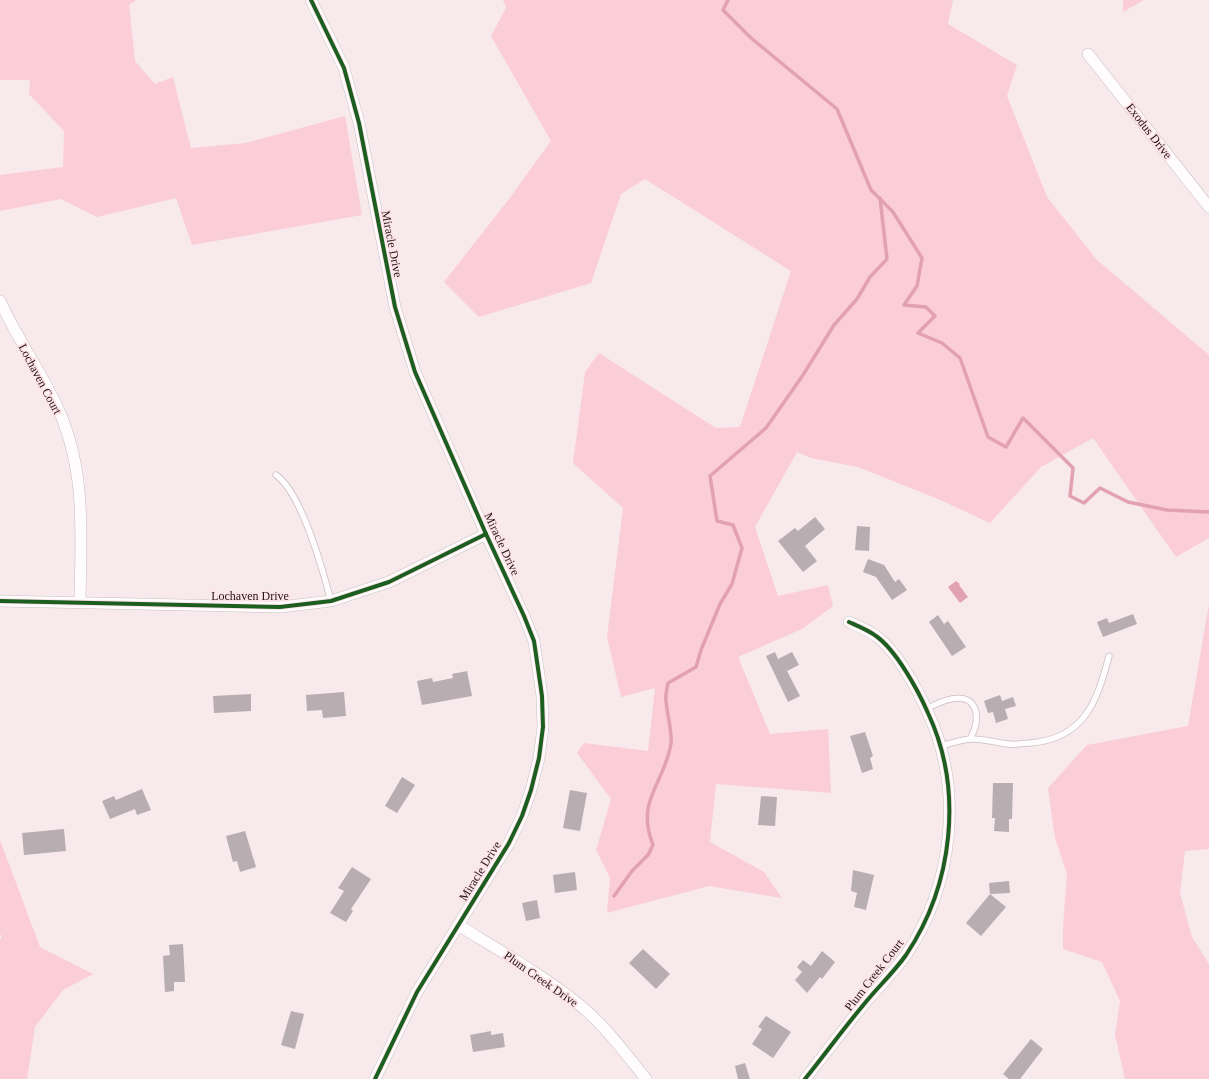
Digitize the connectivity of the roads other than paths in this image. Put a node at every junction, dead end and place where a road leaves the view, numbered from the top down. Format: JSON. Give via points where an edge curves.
{"nodes":[{"id":1,"x":312,"y":0,"type":"edge"},
{"id":2,"x":1088,"y":54,"type":"dead end"},
{"id":3,"x":1209,"y":207,"type":"edge"},
{"id":4,"x":0,"y":301,"type":"edge"},
{"id":5,"x":276,"y":476,"type":"dead end"},
{"id":6,"x":486,"y":534,"type":"junction"},
{"id":7,"x":0,"y":601,"type":"edge"},
{"id":8,"x":331,"y":601,"type":"junction"},
{"id":9,"x":80,"y":602,"type":"junction"},
{"id":10,"x":849,"y":622,"type":"dead end"},
{"id":11,"x":1109,"y":656,"type":"dead end"},
{"id":12,"x":926,"y":709,"type":"junction"},
{"id":13,"x":970,"y":739,"type":"junction"},
{"id":14,"x":940,"y":746,"type":"junction"},
{"id":15,"x":458,"y":925,"type":"junction"},
{"id":16,"x":375,"y":1079,"type":"edge"},
{"id":17,"x":646,"y":1079,"type":"edge"},
{"id":18,"x":805,"y":1079,"type":"edge"}],
"edges":[{"from":1,"to":6,"type":"street","name":"Miracle Drive","via":[[344,68],[359,123],[395,307],[415,372]]},
{"from":2,"to":3,"type":"street","name":"Exodus Drive"},
{"from":4,"to":9,"type":"street","name":"Lochaven Court","via":[[54,400],[69,437],[81,499]]},
{"from":5,"to":8,"type":"lane","via":[[284,481],[302,516]]},
{"from":6,"to":8,"type":"street","name":"Lochaven Drive","via":[[389,582]]},
{"from":6,"to":15,"type":"street","name":"Miracle Drive","via":[[534,641],[542,696],[543,727],[539,758],[522,816],[509,843]]},
{"from":7,"to":9,"type":"street","name":"Lochaven Drive"},
{"from":8,"to":9,"type":"street","name":"Lochaven Drive","via":[[280,607]]},
{"from":10,"to":12,"type":"street","name":"Plum Creek Court","via":[[876,636],[886,645],[918,690]]},
{"from":11,"to":13,"type":"lane","via":[[1100,687],[1088,713],[1074,728],[1060,737],[1045,742],[1010,744]]},
{"from":12,"to":13,"type":"lane","via":[[956,699],[971,703],[978,721]]},
{"from":12,"to":14,"type":"street","name":"Plum Creek Court"},
{"from":13,"to":14,"type":"lane"},
{"from":14,"to":18,"type":"street","name":"Plum Creek Court","via":[[949,791],[949,827],[944,864],[930,912],[906,955]]},
{"from":15,"to":16,"type":"street","name":"Miracle Drive","via":[[417,992]]},
{"from":15,"to":17,"type":"street","name":"Plum Creek Drive","via":[[548,980],[582,1007],[613,1038]]}]}
